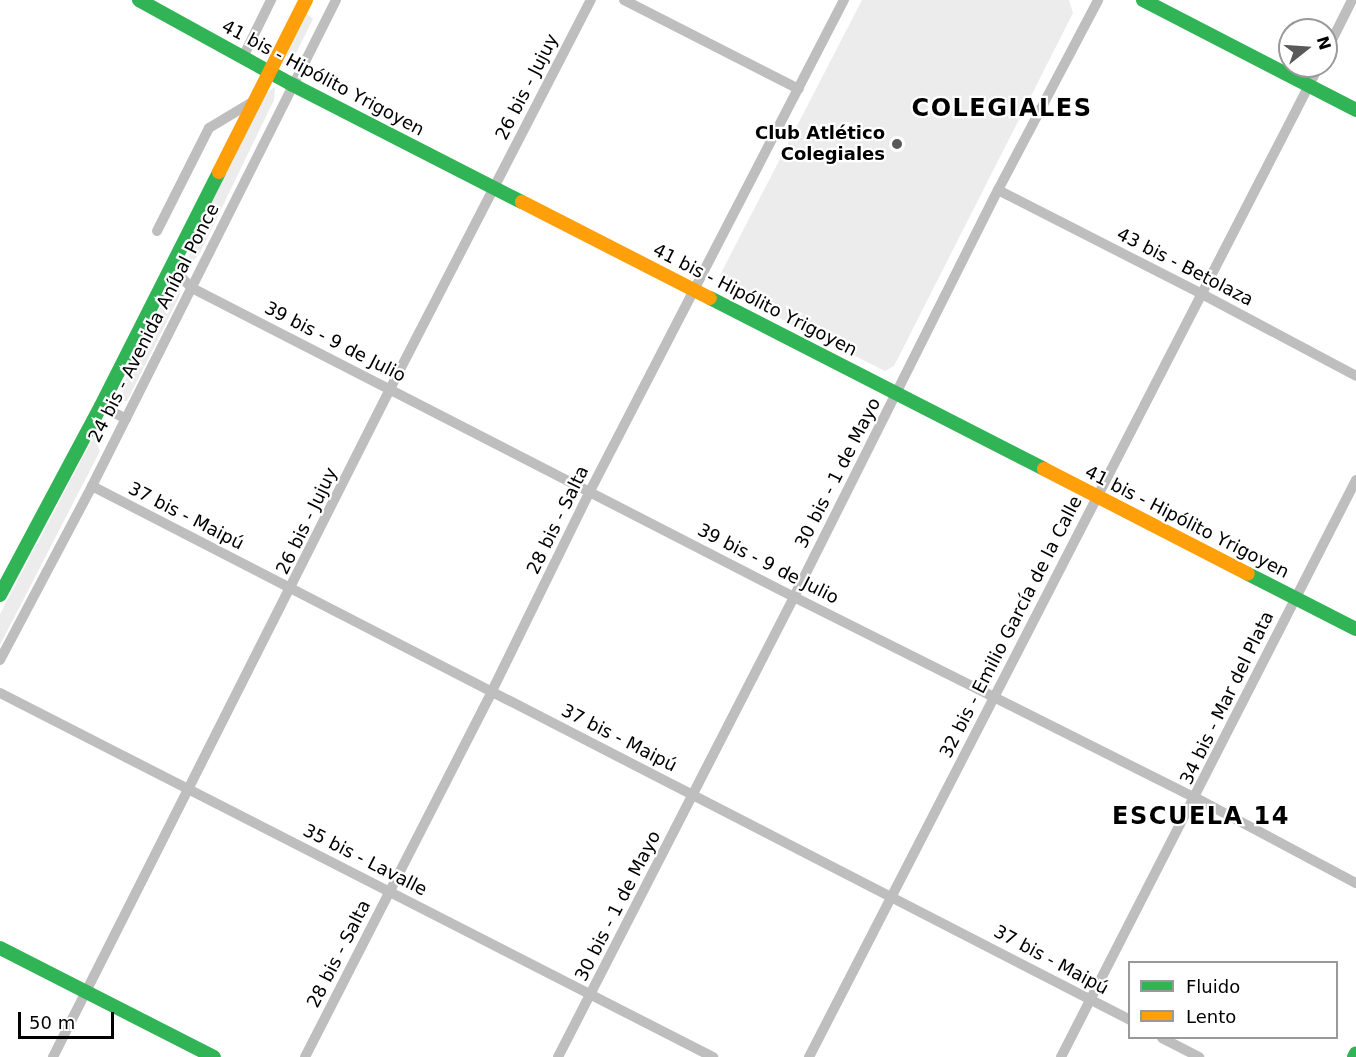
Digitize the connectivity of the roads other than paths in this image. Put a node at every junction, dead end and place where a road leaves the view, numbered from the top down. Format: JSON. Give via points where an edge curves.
{"nodes":[{"id":1,"x":271,"y":0,"type":"edge"},
{"id":2,"x":306,"y":0,"type":"edge"},
{"id":3,"x":336,"y":0,"type":"edge"},
{"id":4,"x":591,"y":0,"type":"edge"},
{"id":5,"x":624,"y":0,"type":"edge"},
{"id":6,"x":844,"y":0,"type":"edge"},
{"id":7,"x":1098,"y":0,"type":"edge"},
{"id":8,"x":1143,"y":0,"type":"edge"},
{"id":9,"x":1352,"y":0,"type":"edge"},
{"id":10,"x":144,"y":1,"type":"edge"},
{"id":11,"x":1338,"y":28,"type":"edge"},
{"id":12,"x":243,"y":57,"type":"junction"},
{"id":13,"x":270,"y":70,"type":"junction"},
{"id":14,"x":1313,"y":78,"type":"edge"},
{"id":15,"x":293,"y":85,"type":"junction"},
{"id":16,"x":1309,"y":86,"type":"junction"},
{"id":17,"x":799,"y":89,"type":"junction"},
{"id":18,"x":254,"y":101,"type":"junction"},
{"id":19,"x":1356,"y":110,"type":"edge"},
{"id":20,"x":494,"y":187,"type":"junction"},
{"id":21,"x":998,"y":190,"type":"junction"},
{"id":22,"x":157,"y":231,"type":"dead end"},
{"id":23,"x":170,"y":266,"type":"junction"},
{"id":24,"x":192,"y":288,"type":"junction"},
{"id":25,"x":696,"y":290,"type":"junction"},
{"id":26,"x":1202,"y":294,"type":"junction"},
{"id":27,"x":1356,"y":376,"type":"edge"},
{"id":28,"x":390,"y":389,"type":"junction"},
{"id":29,"x":896,"y":393,"type":"junction"},
{"id":30,"x":101,"y":406,"type":"junction"},
{"id":31,"x":126,"y":419,"type":"junction"},
{"id":32,"x":1356,"y":480,"type":"edge"},
{"id":33,"x":92,"y":486,"type":"junction"},
{"id":34,"x":590,"y":491,"type":"junction"},
{"id":35,"x":1096,"y":496,"type":"junction"},
{"id":36,"x":292,"y":589,"type":"junction"},
{"id":37,"x":0,"y":595,"type":"edge"},
{"id":38,"x":794,"y":597,"type":"junction"},
{"id":39,"x":1296,"y":597,"type":"junction"},
{"id":40,"x":1356,"y":629,"type":"edge"},
{"id":41,"x":0,"y":660,"type":"edge"},
{"id":42,"x":492,"y":691,"type":"junction"},
{"id":43,"x":0,"y":693,"type":"edge"},
{"id":44,"x":994,"y":696,"type":"junction"},
{"id":45,"x":189,"y":788,"type":"junction"},
{"id":46,"x":693,"y":795,"type":"junction"},
{"id":47,"x":1196,"y":798,"type":"junction"},
{"id":48,"x":1356,"y":883,"type":"edge"},
{"id":49,"x":389,"y":891,"type":"junction"},
{"id":50,"x":893,"y":897,"type":"junction"},
{"id":51,"x":0,"y":948,"type":"edge"},
{"id":52,"x":86,"y":992,"type":"junction"},
{"id":53,"x":590,"y":996,"type":"junction"},
{"id":54,"x":1091,"y":1000,"type":"junction"},
{"id":55,"x":1128,"y":1019,"type":"edge"},
{"id":56,"x":1164,"y":1039,"type":"edge"},
{"id":57,"x":1356,"y":1053,"type":"edge"},
{"id":58,"x":53,"y":1057,"type":"edge"},
{"id":59,"x":214,"y":1057,"type":"edge"},
{"id":60,"x":305,"y":1057,"type":"edge"},
{"id":61,"x":558,"y":1057,"type":"edge"},
{"id":62,"x":713,"y":1057,"type":"edge"},
{"id":63,"x":809,"y":1057,"type":"edge"},
{"id":64,"x":1061,"y":1057,"type":"edge"},
{"id":65,"x":1199,"y":1057,"type":"edge"},
{"id":66,"x":1354,"y":1057,"type":"edge"}],
"edges":[{"from":1,"to":12,"type":"street"},
{"from":2,"to":13,"type":"street","name":"24 bis - Avenida Aníbal Ponce"},
{"from":3,"to":15,"type":"street","name":"24 bis - Avenida Aníbal Ponce"},
{"from":4,"to":20,"type":"street","name":"26 bis - Jujuy"},
{"from":5,"to":17,"type":"street"},
{"from":6,"to":17,"type":"street","name":"28 bis - Salta"},
{"from":7,"to":21,"type":"street","name":"30 bis - 1 de Mayo"},
{"from":8,"to":16,"type":"street"},
{"from":9,"to":11,"type":"street"},
{"from":10,"to":12,"type":"street","name":"41 bis - Hipólito Yrigoyen"},
{"from":12,"to":13,"type":"street","name":"41 bis - Hipólito Yrigoyen"},
{"from":13,"to":15,"type":"street","name":"41 bis - Hipólito Yrigoyen"},
{"from":13,"to":18,"type":"street","name":"24 bis - Avenida Aníbal Ponce"},
{"from":14,"to":16,"type":"street","name":"32 bis - Emilio García de la Calle"},
{"from":15,"to":20,"type":"street","name":"41 bis - Hipólito Yrigoyen"},
{"from":15,"to":24,"type":"street","name":"24 bis - Avenida Aníbal Ponce"},
{"from":16,"to":19,"type":"street"},
{"from":16,"to":26,"type":"street","name":"32 bis - Emilio García de la Calle"},
{"from":17,"to":25,"type":"street","name":"28 bis - Salta"},
{"from":18,"to":22,"type":"street","via":[[209,128]]},
{"from":18,"to":23,"type":"street","name":"24 bis - Avenida Aníbal Ponce"},
{"from":20,"to":25,"type":"street","name":"41 bis - Hipólito Yrigoyen"},
{"from":20,"to":28,"type":"street","name":"26 bis - Jujuy"},
{"from":21,"to":26,"type":"street","name":"43 bis - Betolaza"},
{"from":21,"to":29,"type":"street","name":"30 bis - 1 de Mayo"},
{"from":23,"to":24,"type":"street","name":"39 bis - 9 de Julio"},
{"from":23,"to":30,"type":"street","name":"24 bis - Avenida Aníbal Ponce"},
{"from":24,"to":28,"type":"street","name":"39 bis - 9 de Julio"},
{"from":24,"to":31,"type":"street","name":"24 bis - Avenida Aníbal Ponce"},
{"from":25,"to":29,"type":"street","name":"41 bis - Hipólito Yrigoyen"},
{"from":25,"to":34,"type":"street","name":"28 bis - Salta"},
{"from":26,"to":27,"type":"street","name":"43 bis - Betolaza"},
{"from":26,"to":35,"type":"street","name":"32 bis - Emilio García de la Calle"},
{"from":28,"to":34,"type":"street","name":"39 bis - 9 de Julio"},
{"from":28,"to":36,"type":"street","name":"26 bis - Jujuy"},
{"from":29,"to":35,"type":"street","name":"41 bis - Hipólito Yrigoyen"},
{"from":29,"to":38,"type":"street","name":"30 bis - 1 de Mayo"},
{"from":30,"to":31,"type":"street"},
{"from":30,"to":37,"type":"street","name":"24 bis - Avenida Aníbal Ponce"},
{"from":31,"to":33,"type":"street","name":"24 bis - Avenida Aníbal Ponce"},
{"from":32,"to":39,"type":"street","name":"34 bis - Mar del Plata"},
{"from":33,"to":36,"type":"street","name":"37 bis - Maipú"},
{"from":33,"to":41,"type":"street","name":"24 bis - Avenida Aníbal Ponce"},
{"from":34,"to":38,"type":"street","name":"39 bis - 9 de Julio"},
{"from":34,"to":42,"type":"street","name":"28 bis - Salta"},
{"from":35,"to":39,"type":"street","name":"41 bis - Hipólito Yrigoyen"},
{"from":35,"to":44,"type":"street","name":"32 bis - Emilio García de la Calle"},
{"from":36,"to":42,"type":"street","name":"37 bis - Maipú"},
{"from":36,"to":45,"type":"street","name":"26 bis - Jujuy"},
{"from":38,"to":44,"type":"street","name":"39 bis - 9 de Julio"},
{"from":38,"to":46,"type":"street","name":"30 bis - 1 de Mayo"},
{"from":39,"to":40,"type":"street","name":"41 bis - Hipólito Yrigoyen"},
{"from":39,"to":47,"type":"street","name":"34 bis - Mar del Plata"},
{"from":42,"to":46,"type":"street","name":"37 bis - Maipú"},
{"from":42,"to":49,"type":"street","name":"28 bis - Salta"},
{"from":43,"to":45,"type":"street","name":"35 bis - Lavalle"},
{"from":44,"to":47,"type":"street","name":"39 bis - 9 de Julio"},
{"from":44,"to":50,"type":"street","name":"32 bis - Emilio García de la Calle"},
{"from":45,"to":49,"type":"street","name":"35 bis - Lavalle"},
{"from":45,"to":52,"type":"street","name":"26 bis - Jujuy"},
{"from":46,"to":50,"type":"street","name":"37 bis - Maipú"},
{"from":46,"to":53,"type":"street","name":"30 bis - 1 de Mayo"},
{"from":47,"to":48,"type":"street","name":"39 bis - 9 de Julio"},
{"from":47,"to":54,"type":"street","name":"34 bis - Mar del Plata"},
{"from":49,"to":53,"type":"street","name":"35 bis - Lavalle"},
{"from":49,"to":60,"type":"street","name":"28 bis - Salta"},
{"from":50,"to":54,"type":"street","name":"37 bis - Maipú"},
{"from":50,"to":63,"type":"street","name":"32 bis - Emilio García de la Calle"},
{"from":51,"to":52,"type":"street"},
{"from":52,"to":58,"type":"street","name":"26 bis - Jujuy"},
{"from":52,"to":59,"type":"street"},
{"from":53,"to":61,"type":"street","name":"30 bis - 1 de Mayo"},
{"from":53,"to":62,"type":"street","name":"35 bis - Lavalle"},
{"from":54,"to":55,"type":"street","name":"37 bis - Maipú"},
{"from":54,"to":64,"type":"street","name":"34 bis - Mar del Plata"},
{"from":56,"to":65,"type":"street"},
{"from":57,"to":66,"type":"street"}]}
